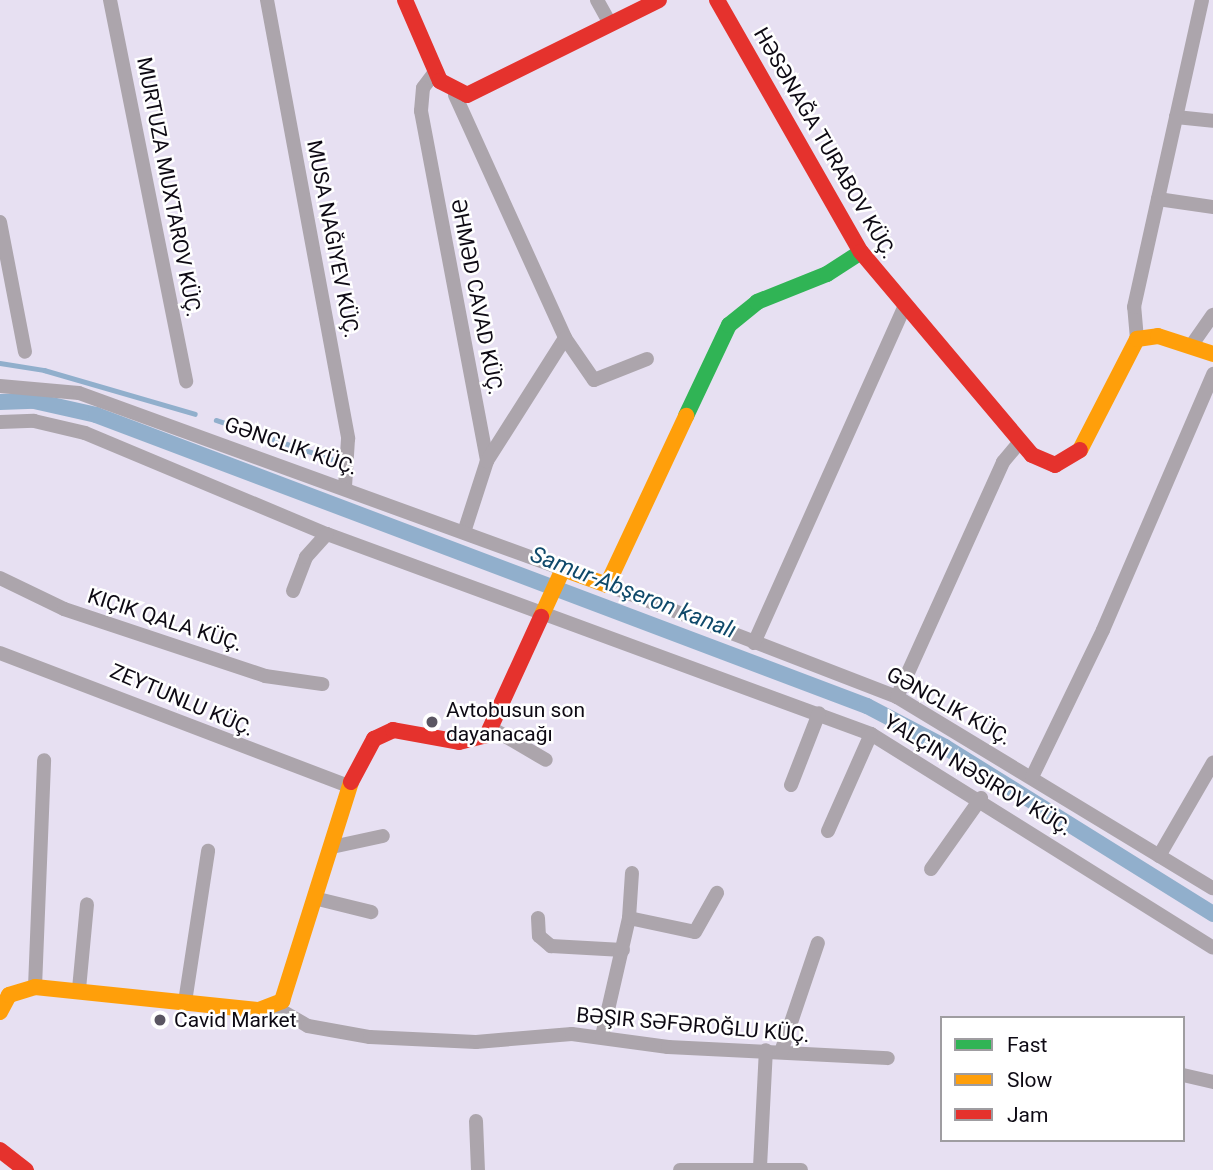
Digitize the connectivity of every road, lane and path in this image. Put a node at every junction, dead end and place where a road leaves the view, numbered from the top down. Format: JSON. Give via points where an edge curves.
{"nodes":[{"id":1,"x":110,"y":0,"type":"edge"},
{"id":2,"x":267,"y":0,"type":"edge"},
{"id":3,"x":405,"y":0,"type":"edge"},
{"id":4,"x":597,"y":0,"type":"edge"},
{"id":5,"x":659,"y":0,"type":"edge"},
{"id":6,"x":717,"y":0,"type":"edge"},
{"id":7,"x":1201,"y":0,"type":"edge"},
{"id":8,"x":1213,"y":2,"type":"edge"},
{"id":9,"x":610,"y":23,"type":"junction"},
{"id":10,"x":435,"y":72,"type":"junction"},
{"id":11,"x":455,"y":95,"type":"junction"},
{"id":12,"x":1176,"y":117,"type":"junction"},
{"id":13,"x":1213,"y":121,"type":"edge"},
{"id":14,"x":1158,"y":199,"type":"junction"},
{"id":15,"x":1213,"y":206,"type":"edge"},
{"id":16,"x":0,"y":222,"type":"edge"},
{"id":17,"x":861,"y":251,"type":"junction"},
{"id":18,"x":904,"y":307,"type":"junction"},
{"id":19,"x":1213,"y":314,"type":"edge"},
{"id":20,"x":565,"y":338,"type":"junction"},
{"id":21,"x":1137,"y":339,"type":"junction"},
{"id":22,"x":1191,"y":346,"type":"junction"},
{"id":23,"x":25,"y":352,"type":"dead end"},
{"id":24,"x":1213,"y":354,"type":"edge"},
{"id":25,"x":647,"y":359,"type":"dead end"},
{"id":26,"x":1213,"y":373,"type":"edge"},
{"id":27,"x":186,"y":382,"type":"dead end"},
{"id":28,"x":0,"y":386,"type":"edge"},
{"id":29,"x":0,"y":422,"type":"edge"},
{"id":30,"x":1020,"y":442,"type":"junction"},
{"id":31,"x":487,"y":461,"type":"junction"},
{"id":32,"x":345,"y":486,"type":"junction"},
{"id":33,"x":464,"y":532,"type":"junction"},
{"id":34,"x":327,"y":534,"type":"junction"},
{"id":35,"x":560,"y":575,"type":"junction"},
{"id":36,"x":0,"y":578,"type":"edge"},
{"id":37,"x":607,"y":585,"type":"junction"},
{"id":38,"x":293,"y":591,"type":"dead end"},
{"id":39,"x":548,"y":609,"type":"junction"},
{"id":40,"x":754,"y":643,"type":"junction"},
{"id":41,"x":0,"y":653,"type":"edge"},
{"id":42,"x":322,"y":684,"type":"dead end"},
{"id":43,"x":897,"y":697,"type":"junction"},
{"id":44,"x":819,"y":713,"type":"junction"},
{"id":45,"x":493,"y":729,"type":"junction"},
{"id":46,"x":871,"y":734,"type":"junction"},
{"id":47,"x":44,"y":760,"type":"dead end"},
{"id":48,"x":546,"y":760,"type":"dead end"},
{"id":49,"x":1213,"y":762,"type":"edge"},
{"id":50,"x":1031,"y":777,"type":"junction"},
{"id":51,"x":790,"y":785,"type":"dead end"},
{"id":52,"x":348,"y":786,"type":"junction"},
{"id":53,"x":981,"y":798,"type":"junction"},
{"id":54,"x":828,"y":831,"type":"dead end"},
{"id":55,"x":383,"y":836,"type":"dead end"},
{"id":56,"x":332,"y":847,"type":"junction"},
{"id":57,"x":208,"y":851,"type":"dead end"},
{"id":58,"x":1159,"y":856,"type":"junction"},
{"id":59,"x":931,"y":869,"type":"dead end"},
{"id":60,"x":632,"y":873,"type":"dead end"},
{"id":61,"x":1213,"y":888,"type":"edge"},
{"id":62,"x":717,"y":893,"type":"dead end"},
{"id":63,"x":318,"y":899,"type":"junction"},
{"id":64,"x":87,"y":904,"type":"dead end"},
{"id":65,"x":371,"y":912,"type":"dead end"},
{"id":66,"x":538,"y":918,"type":"dead end"},
{"id":67,"x":629,"y":918,"type":"junction"},
{"id":68,"x":818,"y":943,"type":"dead end"},
{"id":69,"x":1213,"y":948,"type":"edge"},
{"id":70,"x":623,"y":950,"type":"junction"},
{"id":71,"x":35,"y":987,"type":"junction"},
{"id":72,"x":79,"y":989,"type":"junction"},
{"id":73,"x":185,"y":1002,"type":"junction"},
{"id":74,"x":1,"y":1005,"type":"edge"},
{"id":75,"x":275,"y":1007,"type":"junction"},
{"id":76,"x":602,"y":1035,"type":"junction"},
{"id":77,"x":773,"y":1051,"type":"junction"},
{"id":78,"x":888,"y":1058,"type":"dead end"},
{"id":79,"x":1185,"y":1075,"type":"edge"},
{"id":80,"x":1213,"y":1082,"type":"edge"},
{"id":81,"x":476,"y":1121,"type":"dead end"},
{"id":82,"x":0,"y":1150,"type":"edge"},
{"id":83,"x":760,"y":1167,"type":"junction"},
{"id":84,"x":26,"y":1170,"type":"edge"},
{"id":85,"x":478,"y":1170,"type":"edge"},
{"id":86,"x":680,"y":1170,"type":"edge"},
{"id":87,"x":801,"y":1170,"type":"edge"}],
"edges":[{"from":1,"to":27,"type":"street","name":"MURTUZA MUXTAROV KÜÇ."},
{"from":2,"to":32,"type":"street","via":[[348,439]]},
{"from":3,"to":10,"type":"street"},
{"from":4,"to":9,"type":"street"},
{"from":5,"to":9,"type":"street"},
{"from":6,"to":17,"type":"street","name":"HƏSƏNAĞA TURABOV KÜÇ."},
{"from":7,"to":8,"type":"street"},
{"from":7,"to":12,"type":"street"},
{"from":9,"to":11,"type":"street","via":[[477,92]]},
{"from":10,"to":11,"type":"street"},
{"from":10,"to":31,"type":"street","name":"ƏHMƏD CAVAD KÜÇ.","via":[[423,88],[421,111]]},
{"from":11,"to":20,"type":"street"},
{"from":12,"to":13,"type":"street"},
{"from":12,"to":14,"type":"street"},
{"from":14,"to":15,"type":"street"},
{"from":14,"to":21,"type":"street","via":[[1132,320]]},
{"from":16,"to":23,"type":"street"},
{"from":17,"to":18,"type":"street","name":"HƏSƏNAĞA TURABOV KÜÇ."},
{"from":17,"to":37,"type":"street","via":[[827,274],[757,302],[729,325]]},
{"from":18,"to":30,"type":"street","name":"HƏSƏNAĞA TURABOV KÜÇ."},
{"from":18,"to":40,"type":"street"},
{"from":19,"to":22,"type":"street"},
{"from":20,"to":25,"type":"street","via":[[594,380]]},
{"from":20,"to":31,"type":"street"},
{"from":21,"to":22,"type":"street","via":[[1158,336]]},
{"from":21,"to":30,"type":"street","name":"HƏSƏNAĞA TURABOV KÜÇ.","via":[[1076,458],[1055,465],[1042,461]]},
{"from":22,"to":24,"type":"street"},
{"from":26,"to":50,"type":"street","via":[[1103,630]]},
{"from":28,"to":32,"type":"street","name":"GƏNCLIK KÜÇ.","via":[[79,393]]},
{"from":29,"to":34,"type":"street","via":[[34,421],[85,433]]},
{"from":30,"to":43,"type":"street","via":[[1003,462]]},
{"from":31,"to":33,"type":"street","name":"ƏHMƏD CAVAD KÜÇ."},
{"from":32,"to":33,"type":"street","name":"GƏNCLIK KÜÇ."},
{"from":33,"to":35,"type":"street","name":"GƏNCLIK KÜÇ."},
{"from":34,"to":38,"type":"street","via":[[306,557]]},
{"from":34,"to":39,"type":"street"},
{"from":35,"to":37,"type":"street"},
{"from":35,"to":39,"type":"street"},
{"from":36,"to":42,"type":"street","name":"KIÇIK QALA KÜÇ.","via":[[52,604],[265,676]]},
{"from":37,"to":40,"type":"street","name":"GƏNCLIK KÜÇ."},
{"from":39,"to":44,"type":"street"},
{"from":39,"to":45,"type":"street"},
{"from":40,"to":43,"type":"street","name":"GƏNCLIK KÜÇ."},
{"from":41,"to":52,"type":"street","name":"ZEYTUNLU KÜÇ."},
{"from":43,"to":50,"type":"street","name":"GƏNCLIK KÜÇ."},
{"from":44,"to":46,"type":"street"},
{"from":44,"to":51,"type":"street"},
{"from":45,"to":48,"type":"street"},
{"from":45,"to":52,"type":"street","via":[[468,743],[382,733]]},
{"from":46,"to":53,"type":"street"},
{"from":46,"to":54,"type":"street"},
{"from":47,"to":71,"type":"street"},
{"from":49,"to":58,"type":"street"},
{"from":50,"to":58,"type":"street","name":"GƏNCLIK KÜÇ."},
{"from":52,"to":56,"type":"street"},
{"from":53,"to":59,"type":"street"},
{"from":53,"to":69,"type":"street"},
{"from":55,"to":56,"type":"street"},
{"from":56,"to":63,"type":"street"},
{"from":57,"to":73,"type":"street"},
{"from":58,"to":61,"type":"street","name":"GƏNCLIK KÜÇ."},
{"from":60,"to":67,"type":"street"},
{"from":62,"to":67,"type":"street","via":[[695,932]]},
{"from":63,"to":65,"type":"street"},
{"from":63,"to":75,"type":"street","via":[[286,994]]},
{"from":64,"to":72,"type":"street"},
{"from":66,"to":70,"type":"street","via":[[539,936],[551,946]]},
{"from":67,"to":70,"type":"street"},
{"from":68,"to":77,"type":"street"},
{"from":70,"to":76,"type":"street"},
{"from":71,"to":72,"type":"street","name":"BƏŞIR SƏFƏROĞLU KÜÇ."},
{"from":71,"to":74,"type":"street","name":"BƏŞIR SƏFƏROĞLU KÜÇ."},
{"from":72,"to":73,"type":"street","name":"BƏŞIR SƏFƏROĞLU KÜÇ."},
{"from":73,"to":75,"type":"street","name":"BƏŞIR SƏFƏROĞLU KÜÇ."},
{"from":75,"to":76,"type":"street","name":"BƏŞIR SƏFƏROĞLU KÜÇ.","via":[[309,1026],[370,1037],[476,1042]]},
{"from":76,"to":77,"type":"street","name":"BƏŞIR SƏFƏROĞLU KÜÇ.","via":[[668,1047]]},
{"from":77,"to":78,"type":"street","name":"BƏŞIR SƏFƏROĞLU KÜÇ."},
{"from":77,"to":83,"type":"street"},
{"from":79,"to":80,"type":"street"},
{"from":81,"to":85,"type":"street"},
{"from":82,"to":84,"type":"street"},
{"from":83,"to":86,"type":"street"},
{"from":83,"to":87,"type":"street"}]}
